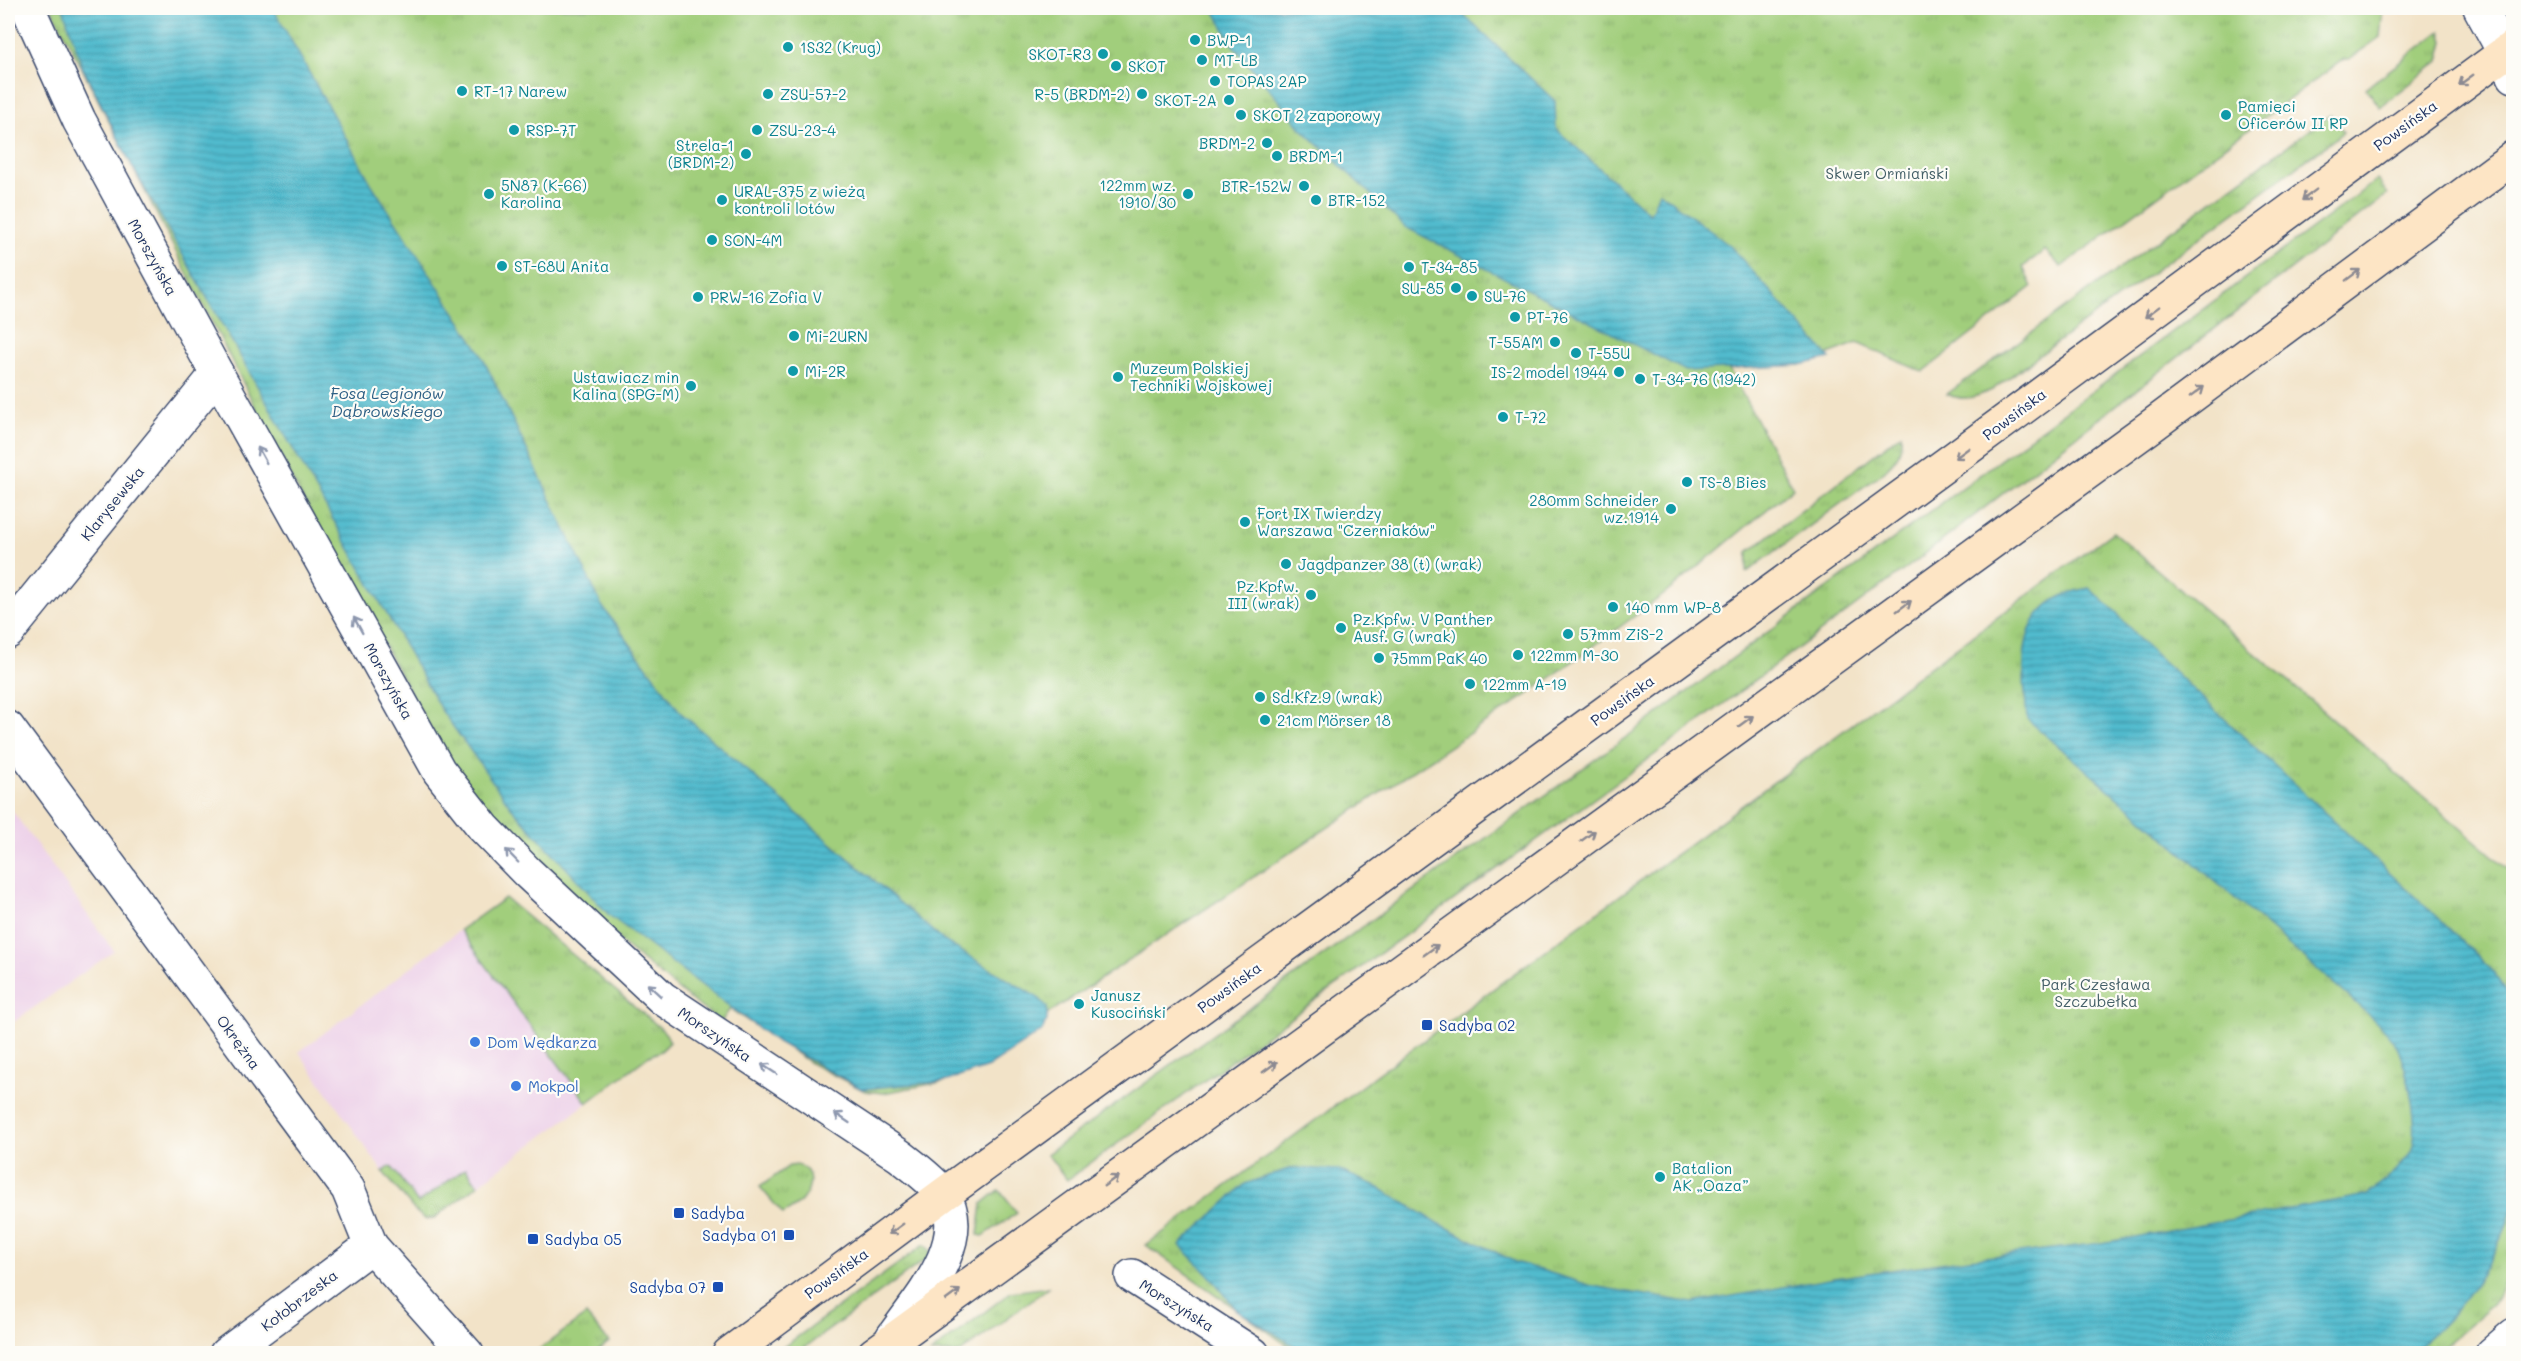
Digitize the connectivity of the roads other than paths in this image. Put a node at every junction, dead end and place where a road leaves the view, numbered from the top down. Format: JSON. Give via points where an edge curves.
{"nodes":[{"id":1,"x":28,"y":8,"type":"edge"},
{"id":2,"x":2480,"y":8,"type":"edge"},
{"id":3,"x":2510,"y":58,"type":"edge"},
{"id":4,"x":2514,"y":157,"type":"edge"},
{"id":5,"x":217,"y":374,"type":"junction"},
{"id":6,"x":8,"y":632,"type":"edge"},
{"id":7,"x":8,"y":728,"type":"edge"},
{"id":8,"x":943,"y":1194,"type":"junction"},
{"id":9,"x":371,"y":1246,"type":"junction"},
{"id":10,"x":1132,"y":1276,"type":"dead end"},
{"id":11,"x":2514,"y":1335,"type":"edge"},
{"id":12,"x":881,"y":1348,"type":"edge"},
{"id":13,"x":226,"y":1353,"type":"edge"},
{"id":14,"x":467,"y":1353,"type":"edge"},
{"id":15,"x":729,"y":1353,"type":"edge"},
{"id":16,"x":1253,"y":1353,"type":"edge"},
{"id":17,"x":2492,"y":1353,"type":"edge"}],
"edges":[{"from":1,"to":5,"type":"street","name":"Morszyńska","via":[[79,120]]},
{"from":2,"to":3,"type":"street"},
{"from":3,"to":8,"type":"main road","name":"Powsińska","one_way":true},
{"from":12,"to":4,"type":"main road","one_way":true,"via":[[2150,427]]},
{"from":5,"to":6,"type":"street","name":"Klarysewska"},
{"from":8,"to":5,"type":"street","name":"Morszyńska","one_way":true,"via":[[900,1156],[662,998],[484,828],[439,771]]},
{"from":7,"to":9,"type":"street","name":"Okrężna","via":[[348,1189]]},
{"from":8,"to":12,"type":"street","via":[[951,1216],[952,1236],[943,1262],[930,1286]]},
{"from":8,"to":15,"type":"main road","name":"Powsińska","one_way":true},
{"from":9,"to":13,"type":"street","name":"Kołobrzeska"},
{"from":9,"to":14,"type":"street","name":"Okrężna"},
{"from":10,"to":16,"type":"street","name":"Morszyńska"},
{"from":11,"to":17,"type":"street"}]}
